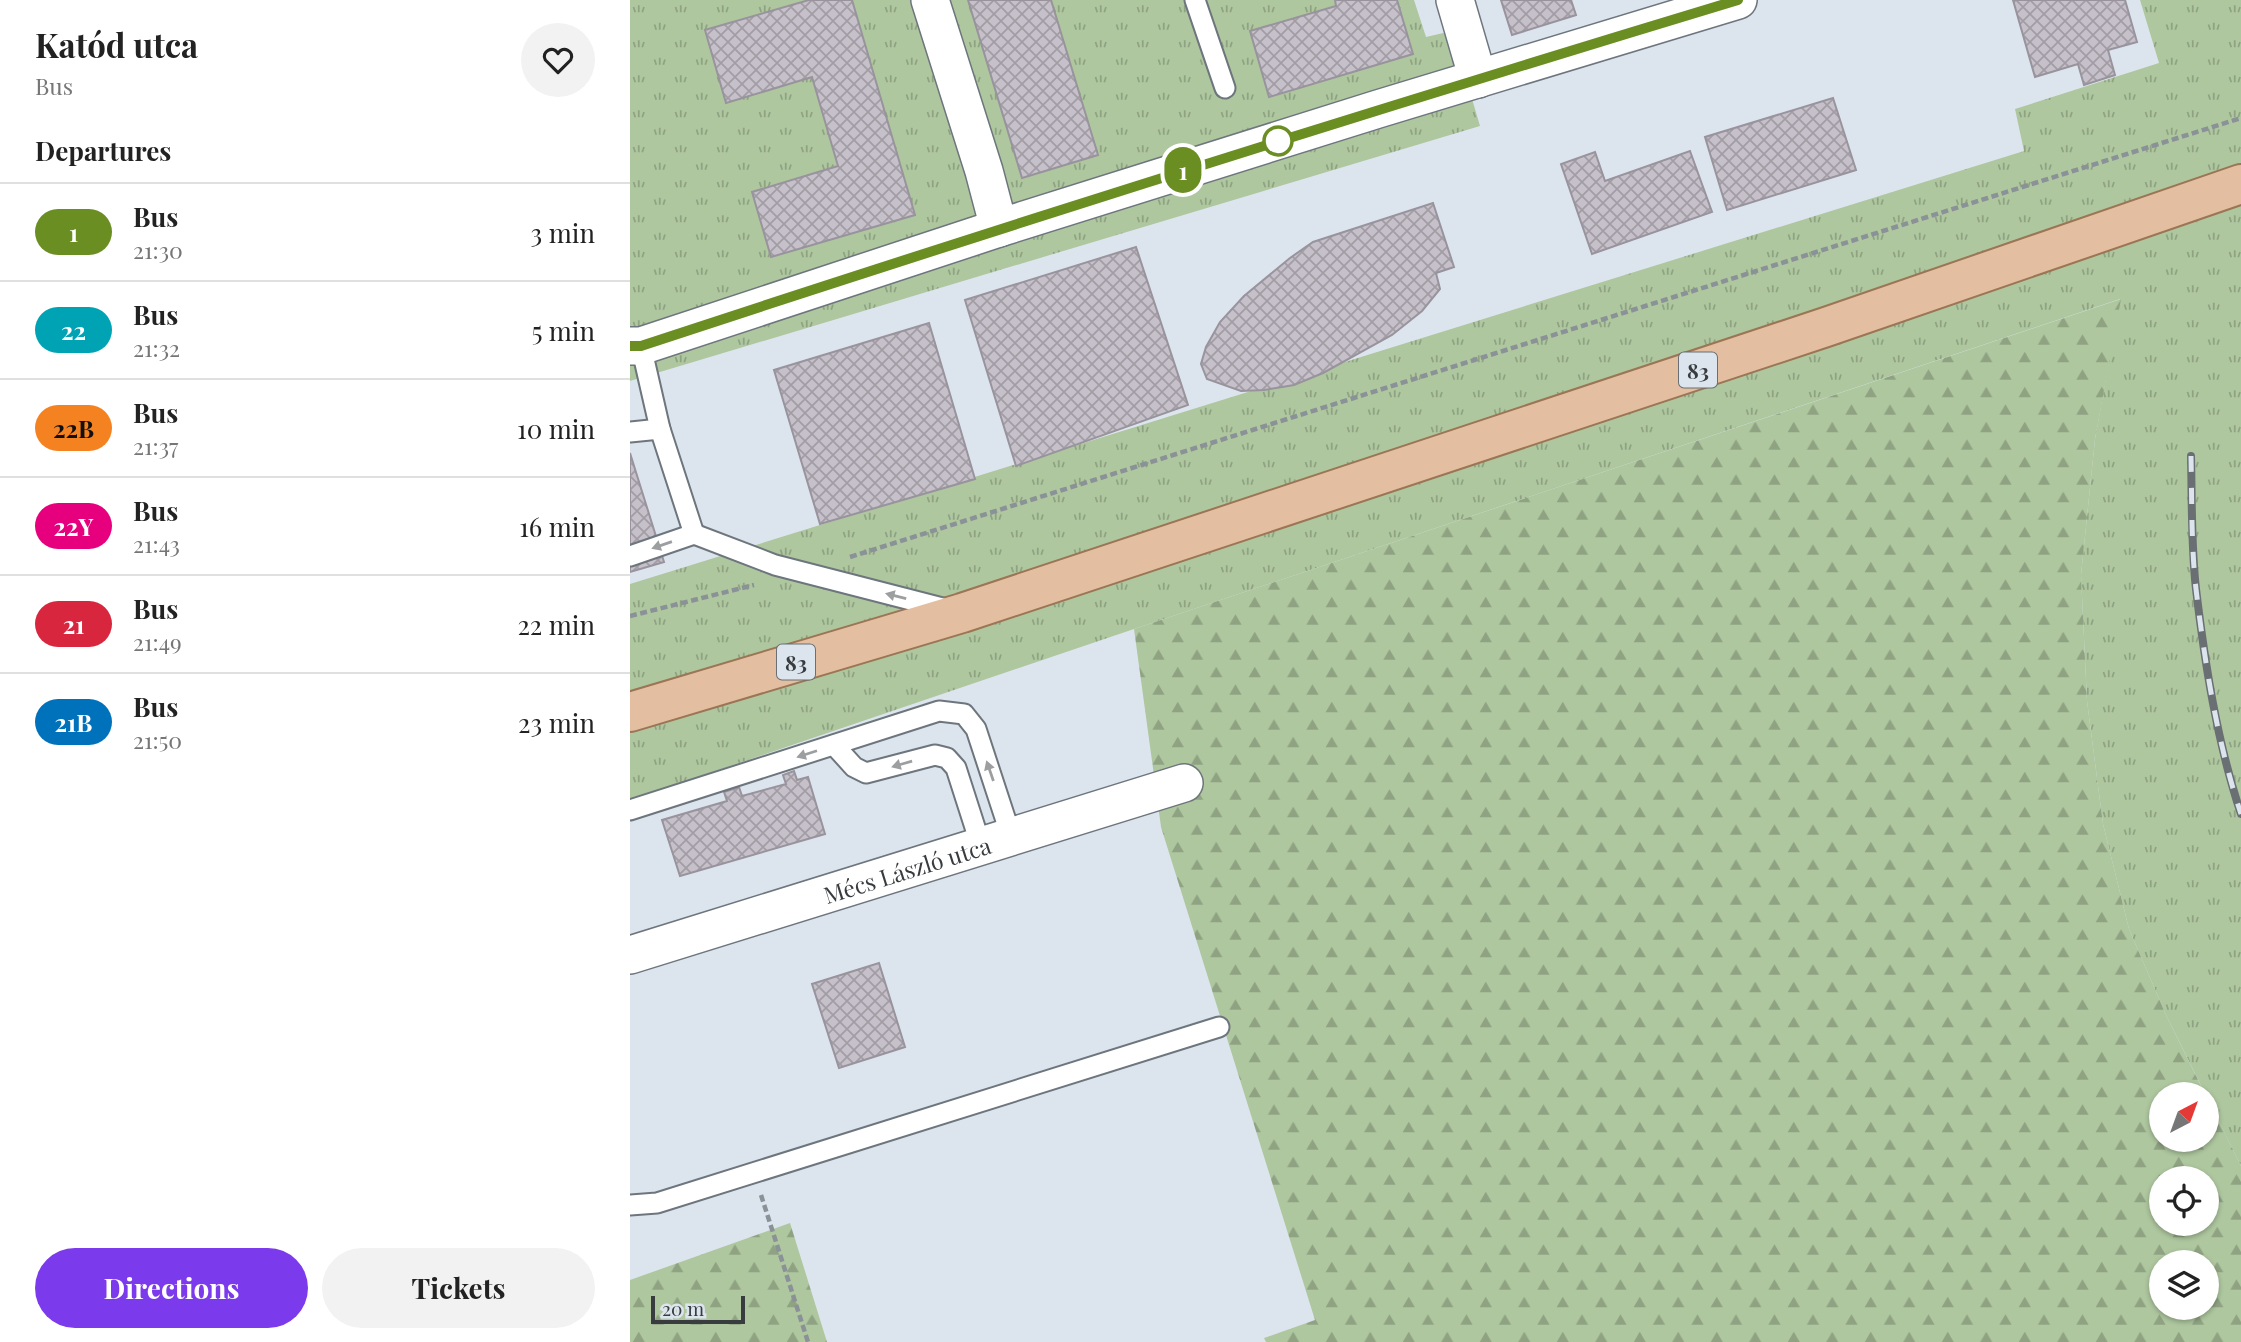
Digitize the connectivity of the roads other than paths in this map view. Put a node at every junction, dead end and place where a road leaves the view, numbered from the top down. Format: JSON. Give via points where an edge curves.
{"nodes":[{"id":1,"x":930,"y":0,"type":"edge"},
{"id":2,"x":1195,"y":0,"type":"edge"},
{"id":3,"x":1455,"y":0,"type":"edge"},
{"id":4,"x":1738,"y":0,"type":"edge"},
{"id":5,"x":1478,"y":79,"type":"junction"},
{"id":6,"x":1225,"y":88,"type":"dead end"},
{"id":7,"x":2241,"y":184,"type":"edge"},
{"id":8,"x":999,"y":228,"type":"junction"},
{"id":9,"x":635,"y":346,"type":"edge"},
{"id":10,"x":660,"y":429,"type":"junction"},
{"id":11,"x":630,"y":432,"type":"edge"},
{"id":12,"x":694,"y":534,"type":"junction"},
{"id":13,"x":630,"y":556,"type":"edge"},
{"id":14,"x":962,"y":613,"type":"junction"},
{"id":15,"x":630,"y":712,"type":"edge"},
{"id":16,"x":834,"y":745,"type":"junction"},
{"id":17,"x":1184,"y":783,"type":"dead end"},
{"id":18,"x":630,"y":810,"type":"edge"},
{"id":19,"x":996,"y":841,"type":"junction"},
{"id":20,"x":630,"y":955,"type":"edge"},
{"id":21,"x":1219,"y":1027,"type":"dead end"},
{"id":22,"x":630,"y":1205,"type":"edge"}],
"edges":[{"from":1,"to":8,"type":"street"},
{"from":2,"to":6,"type":"lane"},
{"from":3,"to":5,"type":"street"},
{"from":4,"to":5,"type":"street"},
{"from":5,"to":8,"type":"street"},
{"from":7,"to":14,"type":"main road","number":"83","via":[[1826,327]]},
{"from":8,"to":9,"type":"street"},
{"from":9,"to":10,"type":"lane"},
{"from":10,"to":11,"type":"lane"},
{"from":10,"to":12,"type":"lane"},
{"from":12,"to":13,"type":"lane","one_way":true},
{"from":14,"to":12,"type":"lane","one_way":true,"via":[[775,565]]},
{"from":14,"to":15,"type":"main road","number":"83"},
{"from":16,"to":18,"type":"lane","one_way":true},
{"from":19,"to":16,"type":"lane","one_way":true,"via":[[947,758],[935,755],[866,773]]},
{"from":19,"to":16,"type":"lane","one_way":true,"via":[[976,729],[964,714],[939,711]]},
{"from":17,"to":19,"type":"street","name":"Mécs László utca"},
{"from":19,"to":20,"type":"street","name":"Mécs László utca"},
{"from":21,"to":22,"type":"lane","via":[[754,1174],[657,1203]]}]}
